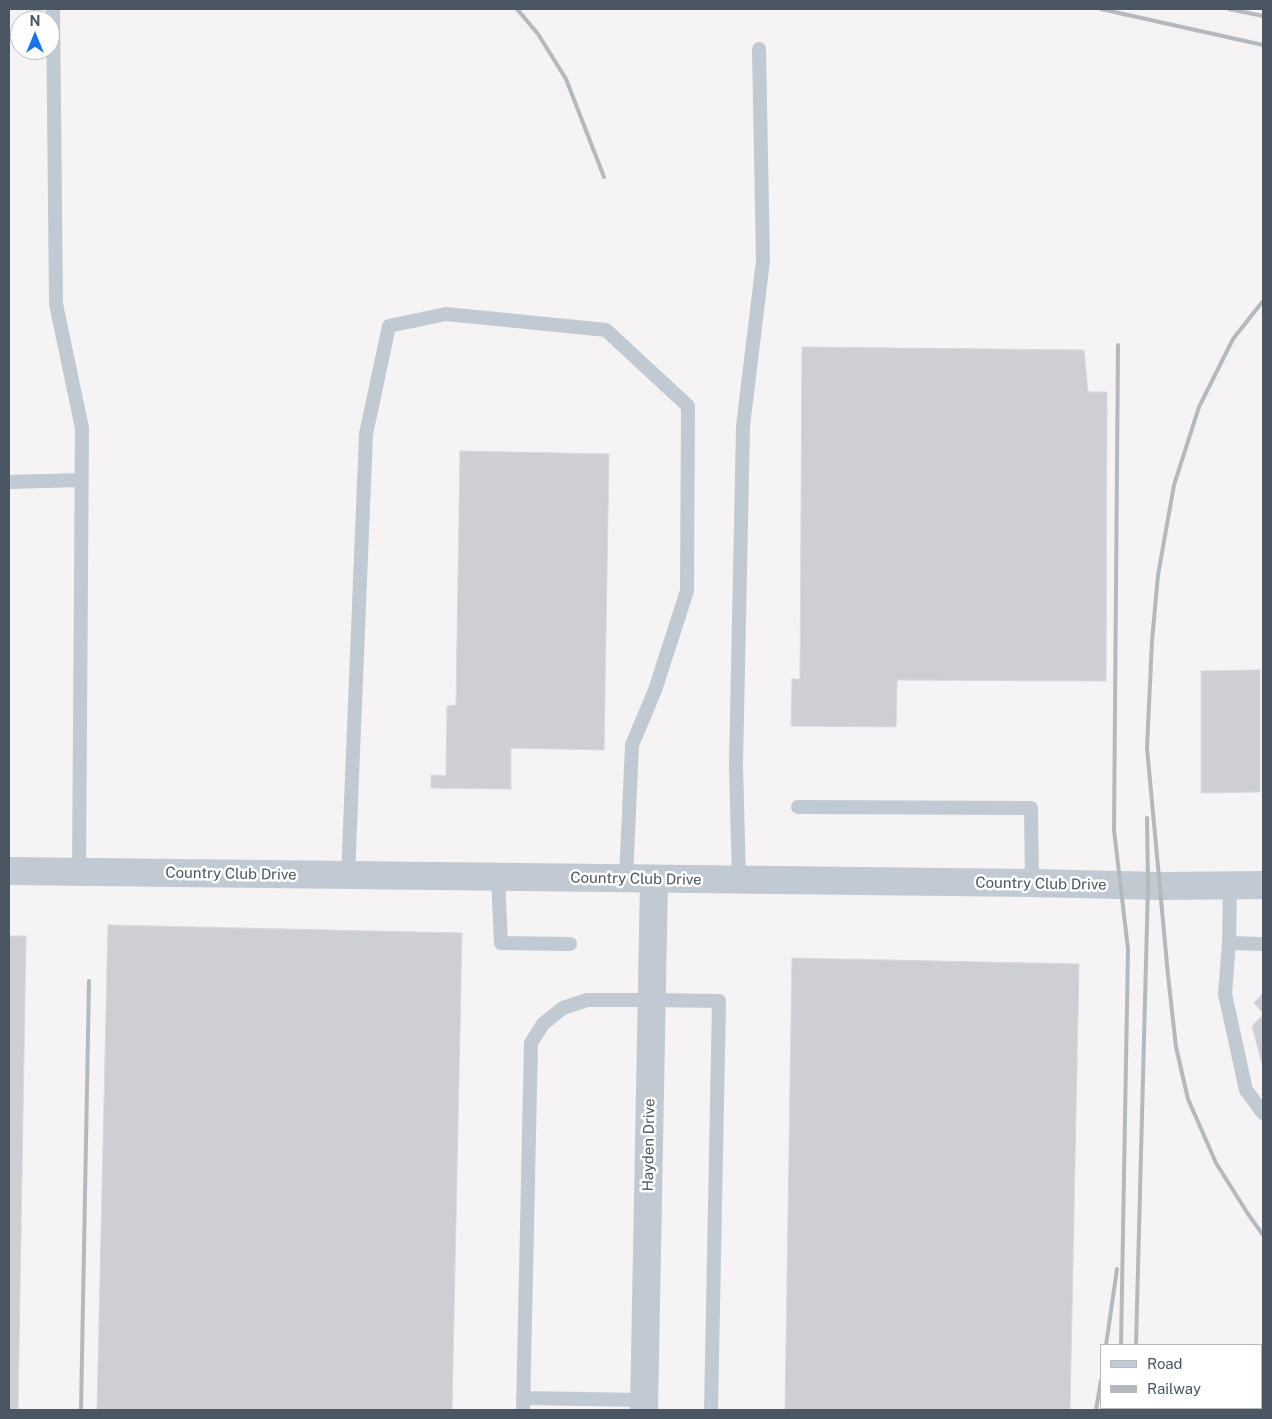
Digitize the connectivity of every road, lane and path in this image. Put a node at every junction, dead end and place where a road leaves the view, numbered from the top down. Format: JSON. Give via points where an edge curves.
{"nodes":[{"id":1,"x":53,"y":9,"type":"edge"},
{"id":2,"x":759,"y":50,"type":"dead end"},
{"id":3,"x":81,"y":480,"type":"junction"},
{"id":4,"x":9,"y":482,"type":"edge"},
{"id":5,"x":798,"y":807,"type":"dead end"},
{"id":6,"x":9,"y":871,"type":"edge"},
{"id":7,"x":79,"y":872,"type":"junction"},
{"id":8,"x":348,"y":875,"type":"junction"},
{"id":9,"x":498,"y":877,"type":"junction"},
{"id":10,"x":626,"y":878,"type":"junction"},
{"id":11,"x":654,"y":879,"type":"junction"},
{"id":12,"x":739,"y":880,"type":"junction"},
{"id":13,"x":1032,"y":883,"type":"junction"},
{"id":14,"x":1230,"y":885,"type":"junction"},
{"id":15,"x":1263,"y":885,"type":"edge"},
{"id":16,"x":1229,"y":943,"type":"junction"},
{"id":17,"x":570,"y":944,"type":"dead end"},
{"id":18,"x":1263,"y":944,"type":"edge"},
{"id":19,"x":652,"y":1000,"type":"junction"},
{"id":20,"x":1263,"y":1113,"type":"edge"},
{"id":21,"x":523,"y":1404,"type":"edge"},
{"id":22,"x":644,"y":1405,"type":"edge"},
{"id":23,"x":711,"y":1410,"type":"edge"}],
"edges":[{"from":1,"to":3,"type":"lane","via":[[56,304],[82,428]]},
{"from":2,"to":12,"type":"lane","via":[[763,261],[743,426],[736,765]]},
{"from":3,"to":4,"type":"lane"},
{"from":3,"to":7,"type":"lane"},
{"from":5,"to":13,"type":"lane","via":[[1031,808]]},
{"from":6,"to":7,"type":"street","name":"Country Club Drive"},
{"from":7,"to":8,"type":"street","name":"Country Club Drive"},
{"from":8,"to":9,"type":"street","name":"Country Club Drive"},
{"from":8,"to":10,"type":"lane","via":[[366,434],[388,326],[446,314],[606,330],[688,406],[687,591],[655,690],[632,745]]},
{"from":9,"to":10,"type":"street","name":"Country Club Drive"},
{"from":9,"to":17,"type":"lane","via":[[500,943]]},
{"from":10,"to":11,"type":"street","name":"Country Club Drive"},
{"from":11,"to":12,"type":"street","name":"Country Club Drive"},
{"from":11,"to":19,"type":"street","name":"Hayden Drive"},
{"from":12,"to":13,"type":"street","name":"Country Club Drive"},
{"from":13,"to":14,"type":"street","name":"Country Club Drive"},
{"from":14,"to":15,"type":"street","name":"Country Club Drive"},
{"from":14,"to":16,"type":"lane"},
{"from":16,"to":18,"type":"lane"},
{"from":16,"to":20,"type":"lane","via":[[1225,994],[1246,1090]]},
{"from":19,"to":21,"type":"lane","via":[[587,1000],[563,1008],[543,1024],[531,1043]]},
{"from":19,"to":22,"type":"street","name":"Hayden Drive"},
{"from":19,"to":23,"type":"lane","via":[[719,1001]]},
{"from":21,"to":22,"type":"lane"}]}
